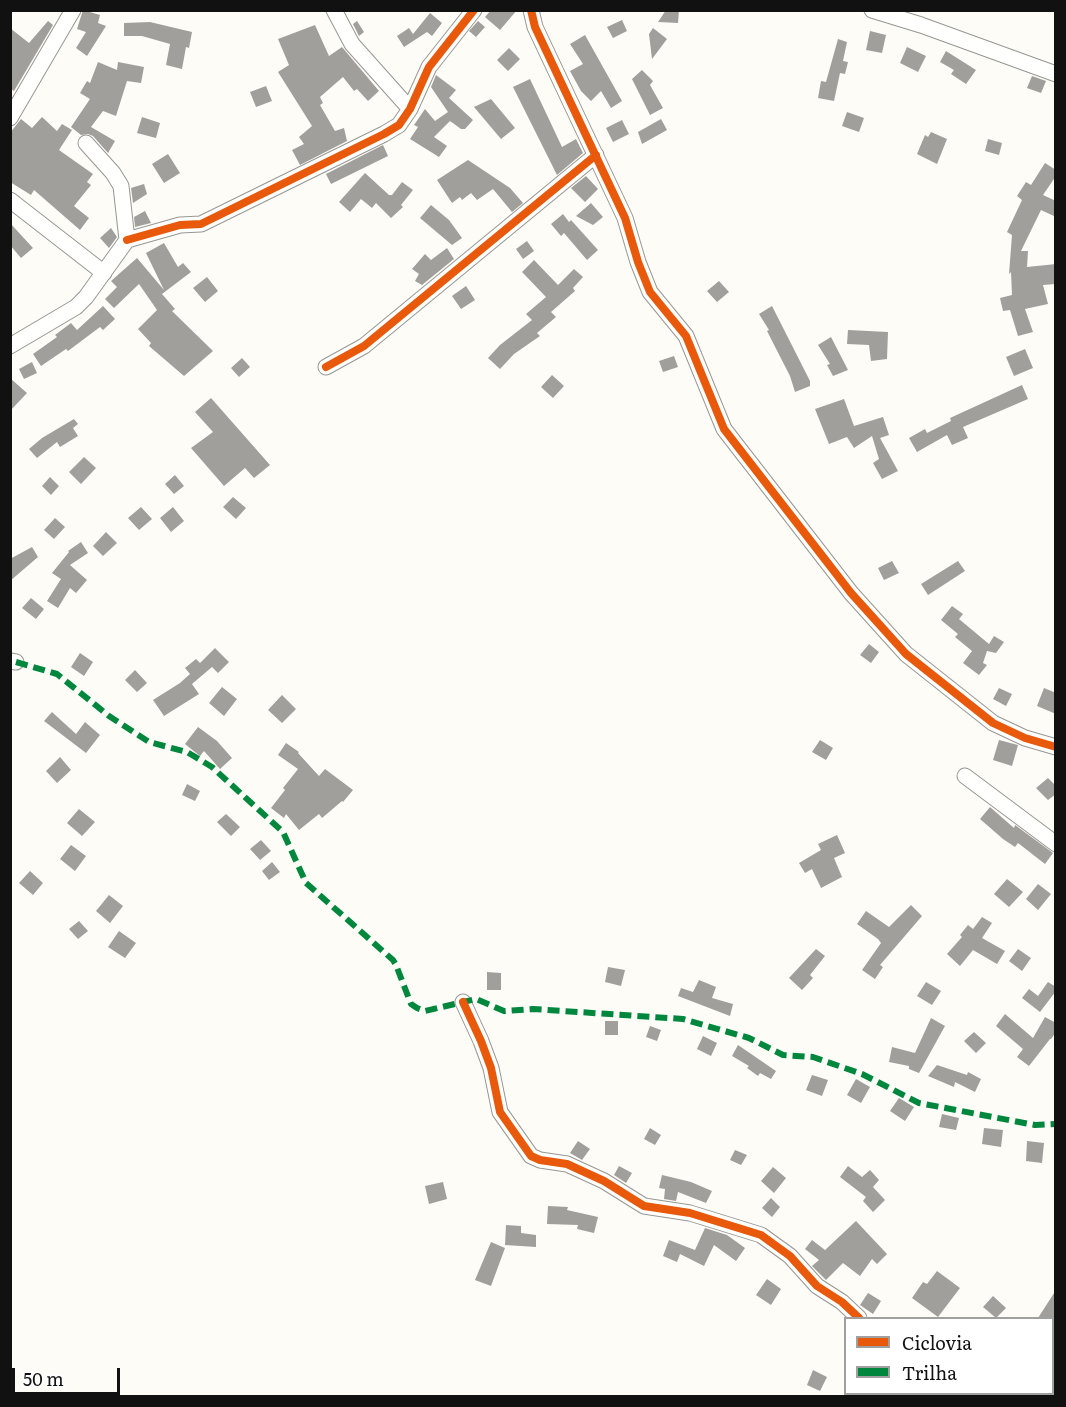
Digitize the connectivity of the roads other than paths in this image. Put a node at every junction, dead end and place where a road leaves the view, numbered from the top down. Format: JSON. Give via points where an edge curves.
{"nodes":[{"id":1,"x":74,"y":10,"type":"edge"},
{"id":2,"x":334,"y":10,"type":"edge"},
{"id":3,"x":474,"y":10,"type":"edge"},
{"id":4,"x":531,"y":10,"type":"edge"},
{"id":5,"x":872,"y":10,"type":"edge"},
{"id":6,"x":1056,"y":74,"type":"edge"},
{"id":7,"x":410,"y":109,"type":"junction"},
{"id":8,"x":10,"y":118,"type":"edge"},
{"id":9,"x":86,"y":143,"type":"dead end"},
{"id":10,"x":596,"y":155,"type":"junction"},
{"id":11,"x":10,"y":200,"type":"edge"},
{"id":12,"x":127,"y":240,"type":"junction"},
{"id":13,"x":104,"y":273,"type":"junction"},
{"id":14,"x":10,"y":346,"type":"edge"},
{"id":15,"x":326,"y":367,"type":"dead end"},
{"id":16,"x":1056,"y":747,"type":"edge"},
{"id":17,"x":965,"y":776,"type":"dead end"},
{"id":18,"x":1056,"y":844,"type":"edge"},
{"id":19,"x":463,"y":1002,"type":"dead end"},
{"id":20,"x":858,"y":1317,"type":"edge"}],
"edges":[{"from":1,"to":8,"type":"street"},
{"from":2,"to":7,"type":"street","via":[[352,44]]},
{"from":3,"to":7,"type":"street","via":[[429,67]]},
{"from":4,"to":10,"type":"street","via":[[535,27]]},
{"from":5,"to":6,"type":"street"},
{"from":7,"to":12,"type":"street","via":[[399,125],[384,134],[201,224],[180,225]]},
{"from":9,"to":12,"type":"street","via":[[121,186]]},
{"from":10,"to":15,"type":"street","via":[[364,346]]},
{"from":10,"to":16,"type":"street","via":[[625,218],[650,292],[686,336],[724,429],[851,592],[906,654],[993,723]]},
{"from":11,"to":13,"type":"street"},
{"from":12,"to":13,"type":"street"},
{"from":13,"to":14,"type":"street","via":[[76,307]]},
{"from":17,"to":18,"type":"street"},
{"from":19,"to":20,"type":"street","via":[[481,1041],[500,1112],[531,1156],[567,1164],[644,1206],[690,1212],[761,1235]]}]}
